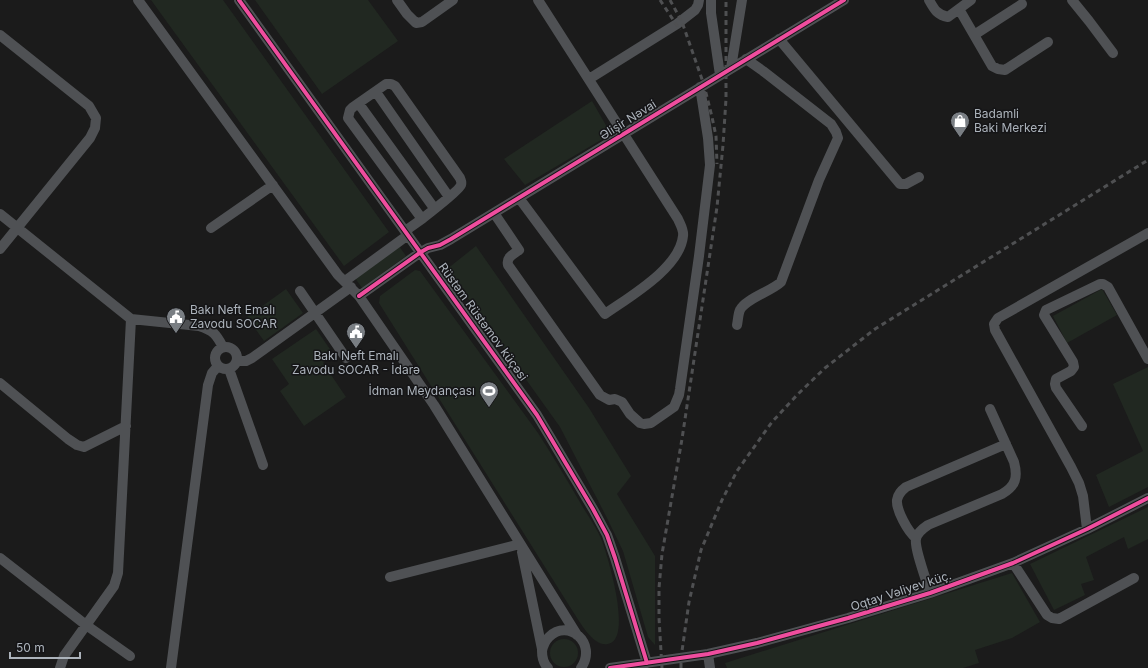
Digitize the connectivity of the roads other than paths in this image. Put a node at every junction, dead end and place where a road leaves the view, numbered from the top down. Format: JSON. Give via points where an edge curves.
{"nodes":[{"id":1,"x":138,"y":0,"type":"edge"},
{"id":2,"x":239,"y":0,"type":"edge"},
{"id":3,"x":397,"y":0,"type":"edge"},
{"id":4,"x":453,"y":0,"type":"edge"},
{"id":5,"x":538,"y":0,"type":"edge"},
{"id":6,"x":699,"y":0,"type":"edge"},
{"id":7,"x":711,"y":0,"type":"edge"},
{"id":8,"x":742,"y":0,"type":"edge"},
{"id":9,"x":844,"y":0,"type":"edge"},
{"id":10,"x":929,"y":0,"type":"edge"},
{"id":11,"x":971,"y":0,"type":"edge"},
{"id":12,"x":1072,"y":0,"type":"edge"},
{"id":13,"x":1022,"y":4,"type":"dead end"},
{"id":14,"x":959,"y":8,"type":"junction"},
{"id":15,"x":0,"y":35,"type":"edge"},
{"id":16,"x":974,"y":35,"type":"junction"},
{"id":17,"x":779,"y":39,"type":"junction"},
{"id":18,"x":1048,"y":42,"type":"dead end"},
{"id":19,"x":1113,"y":53,"type":"dead end"},
{"id":20,"x":746,"y":59,"type":"junction"},
{"id":21,"x":731,"y":68,"type":"junction"},
{"id":22,"x":720,"y":76,"type":"junction"},
{"id":23,"x":589,"y":79,"type":"junction"},
{"id":24,"x":700,"y":87,"type":"junction"},
{"id":25,"x":376,"y":92,"type":"junction"},
{"id":26,"x":358,"y":104,"type":"junction"},
{"id":27,"x":624,"y":134,"type":"junction"},
{"id":28,"x":919,"y":177,"type":"dead end"},
{"id":29,"x":273,"y":185,"type":"junction"},
{"id":30,"x":449,"y":197,"type":"junction"},
{"id":31,"x":519,"y":198,"type":"junction"},
{"id":32,"x":434,"y":208,"type":"junction"},
{"id":33,"x":494,"y":213,"type":"junction"},
{"id":34,"x":0,"y":214,"type":"edge"},
{"id":35,"x":422,"y":219,"type":"junction"},
{"id":36,"x":17,"y":227,"type":"junction"},
{"id":37,"x":211,"y":228,"type":"dead end"},
{"id":38,"x":407,"y":233,"type":"junction"},
{"id":39,"x":1148,"y":233,"type":"edge"},
{"id":40,"x":0,"y":249,"type":"edge"},
{"id":41,"x":421,"y":252,"type":"junction"},
{"id":42,"x":348,"y":284,"type":"junction"},
{"id":43,"x":300,"y":291,"type":"dead end"},
{"id":44,"x":359,"y":296,"type":"junction"},
{"id":45,"x":315,"y":313,"type":"junction"},
{"id":46,"x":131,"y":319,"type":"junction"},
{"id":47,"x":737,"y":325,"type":"dead end"},
{"id":48,"x":223,"y":347,"type":"junction"},
{"id":49,"x":346,"y":358,"type":"dead end"},
{"id":50,"x":1148,"y":359,"type":"edge"},
{"id":51,"x":237,"y":361,"type":"junction"},
{"id":52,"x":218,"y":366,"type":"junction"},
{"id":53,"x":229,"y":369,"type":"junction"},
{"id":54,"x":0,"y":383,"type":"edge"},
{"id":55,"x":990,"y":409,"type":"dead end"},
{"id":56,"x":126,"y":426,"type":"junction"},
{"id":57,"x":1082,"y":426,"type":"dead end"},
{"id":58,"x":1006,"y":444,"type":"junction"},
{"id":59,"x":263,"y":465,"type":"dead end"},
{"id":60,"x":1148,"y":498,"type":"edge"},
{"id":61,"x":1087,"y":530,"type":"junction"},
{"id":62,"x":916,"y":538,"type":"junction"},
{"id":63,"x":520,"y":544,"type":"junction"},
{"id":64,"x":0,"y":558,"type":"edge"},
{"id":65,"x":1012,"y":563,"type":"junction"},
{"id":66,"x":390,"y":577,"type":"dead end"},
{"id":67,"x":1134,"y":578,"type":"dead end"},
{"id":68,"x":930,"y":593,"type":"junction"},
{"id":69,"x":86,"y":625,"type":"junction"},
{"id":70,"x":577,"y":635,"type":"junction"},
{"id":71,"x":708,"y":654,"type":"junction"},
{"id":72,"x":130,"y":656,"type":"dead end"},
{"id":73,"x":543,"y":658,"type":"edge"},
{"id":74,"x":647,"y":663,"type":"junction"},
{"id":75,"x":60,"y":668,"type":"edge"},
{"id":76,"x":172,"y":668,"type":"edge"},
{"id":77,"x":548,"y":668,"type":"edge"},
{"id":78,"x":581,"y":668,"type":"edge"},
{"id":79,"x":610,"y":668,"type":"edge"},
{"id":80,"x":710,"y":668,"type":"edge"}],
"edges":[{"from":1,"to":29,"type":"street"},
{"from":2,"to":38,"type":"street","name":"Rüstəm Rüstəmov küçəsi"},
{"from":3,"to":4,"type":"street","via":[[416,23],[422,22]]},
{"from":5,"to":23,"type":"street"},
{"from":6,"to":23,"type":"street","via":[[695,10],[677,24]]},
{"from":7,"to":22,"type":"street"},
{"from":8,"to":21,"type":"street"},
{"from":9,"to":17,"type":"street","name":"Əlişir Nəvai"},
{"from":10,"to":14,"type":"street","via":[[936,12],[942,16],[948,16]]},
{"from":11,"to":14,"type":"street"},
{"from":12,"to":19,"type":"street"},
{"from":13,"to":16,"type":"street"},
{"from":14,"to":16,"type":"street"},
{"from":15,"to":36,"type":"street","via":[[89,106],[96,118],[90,138]]},
{"from":16,"to":18,"type":"street","via":[[992,66],[1005,70]]},
{"from":17,"to":20,"type":"street","name":"Əlişir Nəvai"},
{"from":17,"to":28,"type":"street","via":[[900,184],[906,184]]},
{"from":20,"to":21,"type":"street","name":"Əlişir Nəvai"},
{"from":20,"to":47,"type":"street","via":[[832,124],[838,138],[781,282],[743,306]]},
{"from":21,"to":22,"type":"street","name":"Əlişir Nəvai"},
{"from":22,"to":24,"type":"street","name":"Əlişir Nəvai"},
{"from":23,"to":27,"type":"street"},
{"from":24,"to":27,"type":"street","name":"Əlişir Nəvai"},
{"from":24,"to":33,"type":"street","via":[[710,165],[680,389],[674,407],[651,423],[640,423],[622,402],[609,400],[600,395],[508,265],[508,258],[519,250]]},
{"from":25,"to":26,"type":"street"},
{"from":25,"to":30,"type":"street"},
{"from":25,"to":30,"type":"street","via":[[386,84],[395,86],[460,178],[461,186]]},
{"from":26,"to":32,"type":"street"},
{"from":26,"to":35,"type":"street","via":[[350,110],[348,118]]},
{"from":27,"to":31,"type":"street","name":"Əlişir Nəvai"},
{"from":27,"to":31,"type":"street","via":[[678,219],[683,235],[676,257],[660,274],[605,314]]},
{"from":29,"to":37,"type":"street"},
{"from":29,"to":42,"type":"street","via":[[338,275]]},
{"from":30,"to":32,"type":"street"},
{"from":31,"to":33,"type":"street","name":"Əlişir Nəvai"},
{"from":32,"to":35,"type":"street"},
{"from":33,"to":41,"type":"street","name":"Əlişir Nəvai","via":[[440,245]]},
{"from":34,"to":36,"type":"street"},
{"from":35,"to":38,"type":"street"},
{"from":36,"to":40,"type":"street"},
{"from":36,"to":46,"type":"street"},
{"from":38,"to":41,"type":"street","name":"Rüstəm Rüstəmov küçəsi"},
{"from":38,"to":42,"type":"street"},
{"from":39,"to":61,"type":"street","via":[[998,318],[994,324],[1079,483]]},
{"from":41,"to":44,"type":"street","name":"Əlişir Nəvai"},
{"from":41,"to":74,"type":"street","name":"Rüstəm Rüstəmov küçəsi","via":[[528,402],[607,535]]},
{"from":42,"to":44,"type":"street"},
{"from":42,"to":45,"type":"street"},
{"from":43,"to":45,"type":"street"},
{"from":44,"to":63,"type":"street","via":[[434,405]]},
{"from":45,"to":49,"type":"street"},
{"from":45,"to":51,"type":"street","via":[[252,358]]},
{"from":46,"to":48,"type":"street","via":[[199,326],[216,335]]},
{"from":46,"to":56,"type":"street"},
{"from":48,"to":51,"type":"street","via":[[234,350]]},
{"from":48,"to":52,"type":"street","via":[[215,355]]},
{"from":50,"to":57,"type":"street","via":[[1108,287],[1103,284],[1046,310],[1044,315],[1074,367],[1056,380],[1056,388]]},
{"from":51,"to":53,"type":"street"},
{"from":52,"to":53,"type":"street"},
{"from":52,"to":76,"type":"street","via":[[212,373],[208,385]]},
{"from":53,"to":59,"type":"street"},
{"from":54,"to":56,"type":"street","via":[[78,445],[84,447]]},
{"from":55,"to":58,"type":"street"},
{"from":56,"to":69,"type":"street","via":[[118,573],[114,586]]},
{"from":58,"to":62,"type":"street","via":[[1016,469],[1012,487],[1002,494],[928,525]]},
{"from":58,"to":62,"type":"street","via":[[901,491],[897,505],[907,528]]},
{"from":60,"to":61,"type":"street","name":"Oqtay Vəliyev küç."},
{"from":61,"to":65,"type":"street","name":"Oqtay Vəliyev küç."},
{"from":62,"to":68,"type":"street","via":[[916,548]]},
{"from":63,"to":66,"type":"street"},
{"from":63,"to":70,"type":"street"},
{"from":63,"to":73,"type":"street"},
{"from":64,"to":69,"type":"street"},
{"from":65,"to":67,"type":"street","via":[[1047,615],[1059,620]]},
{"from":65,"to":68,"type":"street","name":"Oqtay Vəliyev küç."},
{"from":68,"to":71,"type":"street","name":"Oqtay Vəliyev küç.","via":[[796,633]]},
{"from":69,"to":72,"type":"street"},
{"from":69,"to":75,"type":"street","via":[[64,656]]},
{"from":70,"to":73,"type":"street","via":[[569,631],[552,634],[545,641]]},
{"from":70,"to":78,"type":"street","via":[[587,650]]},
{"from":71,"to":74,"type":"street","name":"Oqtay Vəliyev küç."},
{"from":71,"to":80,"type":"street"},
{"from":73,"to":77,"type":"street"},
{"from":74,"to":79,"type":"street","name":"Oqtay Vəliyev küç."}]}
